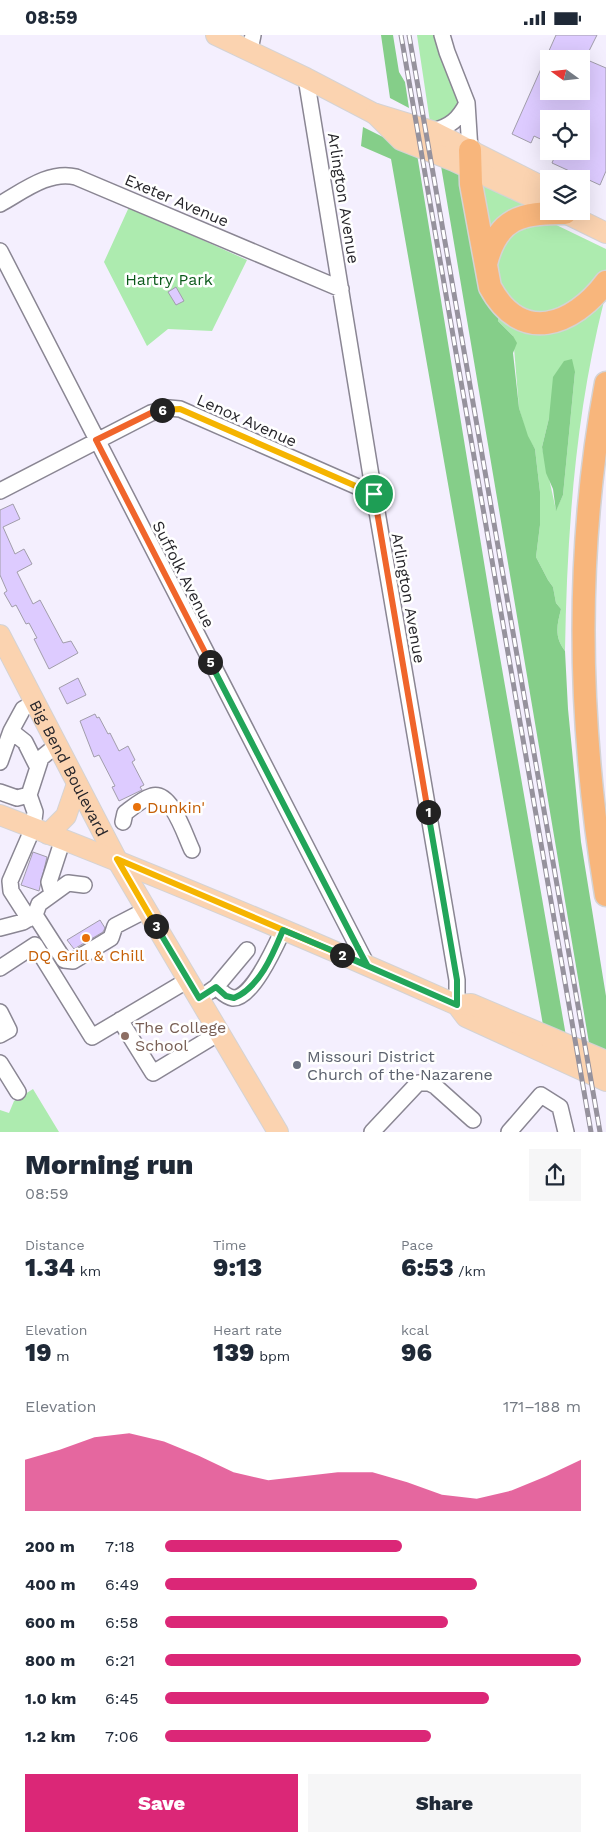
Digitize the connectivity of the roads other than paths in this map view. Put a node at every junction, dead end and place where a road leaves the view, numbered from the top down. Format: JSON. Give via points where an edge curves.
{"nodes":[{"id":1,"x":216,"y":35,"type":"edge"},
{"id":2,"x":442,"y":35,"type":"edge"},
{"id":3,"x":251,"y":43,"type":"edge"},
{"id":4,"x":306,"y":78,"type":"junction"},
{"id":5,"x":467,"y":103,"type":"junction"},
{"id":6,"x":373,"y":113,"type":"junction"},
{"id":7,"x":432,"y":131,"type":"junction"},
{"id":8,"x":470,"y":159,"type":"junction"},
{"id":9,"x":540,"y":186,"type":"edge"},
{"id":10,"x":540,"y":194,"type":"edge"},
{"id":11,"x":0,"y":204,"type":"edge"},
{"id":12,"x":540,"y":213,"type":"edge"},
{"id":13,"x":0,"y":251,"type":"edge"},
{"id":14,"x":486,"y":265,"type":"junction"},
{"id":15,"x":606,"y":282,"type":"edge"},
{"id":16,"x":340,"y":289,"type":"junction"},
{"id":17,"x":606,"y":383,"type":"edge"},
{"id":18,"x":96,"y":440,"type":"junction"},
{"id":19,"x":0,"y":491,"type":"edge"},
{"id":20,"x":374,"y":494,"type":"junction"},
{"id":21,"x":0,"y":635,"type":"edge"},
{"id":22,"x":35,"y":702,"type":"junction"},
{"id":23,"x":11,"y":731,"type":"junction"},
{"id":24,"x":57,"y":745,"type":"junction"},
{"id":25,"x":0,"y":762,"type":"edge"},
{"id":26,"x":36,"y":766,"type":"junction"},
{"id":27,"x":78,"y":784,"type":"junction"},
{"id":28,"x":0,"y":792,"type":"edge"},
{"id":29,"x":29,"y":795,"type":"junction"},
{"id":30,"x":2,"y":821,"type":"edge"},
{"id":31,"x":123,"y":823,"type":"dead end"},
{"id":32,"x":48,"y":834,"type":"junction"},
{"id":33,"x":192,"y":850,"type":"dead end"},
{"id":34,"x":117,"y":859,"type":"junction"},
{"id":35,"x":84,"y":885,"type":"dead end"},
{"id":36,"x":52,"y":893,"type":"junction"},
{"id":37,"x":606,"y":895,"type":"edge"},
{"id":38,"x":146,"y":910,"type":"junction"},
{"id":39,"x":29,"y":919,"type":"junction"},
{"id":40,"x":0,"y":928,"type":"edge"},
{"id":41,"x":283,"y":930,"type":"junction"},
{"id":42,"x":35,"y":945,"type":"junction"},
{"id":43,"x":247,"y":949,"type":"dead end"},
{"id":44,"x":367,"y":965,"type":"junction"},
{"id":45,"x":0,"y":968,"type":"edge"},
{"id":46,"x":188,"y":979,"type":"junction"},
{"id":47,"x":216,"y":987,"type":"junction"},
{"id":48,"x":199,"y":998,"type":"junction"},
{"id":49,"x":457,"y":1005,"type":"junction"},
{"id":50,"x":0,"y":1012,"type":"edge"},
{"id":51,"x":120,"y":1020,"type":"junction"},
{"id":52,"x":219,"y":1033,"type":"junction"},
{"id":53,"x":0,"y":1035,"type":"edge"},
{"id":54,"x":606,"y":1061,"type":"edge"},
{"id":55,"x":0,"y":1063,"type":"edge"},
{"id":56,"x":606,"y":1081,"type":"edge"},
{"id":57,"x":18,"y":1092,"type":"dead end"},
{"id":58,"x":473,"y":1121,"type":"dead end"},
{"id":59,"x":278,"y":1132,"type":"edge"},
{"id":60,"x":372,"y":1132,"type":"edge"},
{"id":61,"x":509,"y":1132,"type":"edge"},
{"id":62,"x":566,"y":1132,"type":"edge"}],
"edges":[{"from":1,"to":3,"type":"main road"},
{"from":2,"to":5,"type":"street"},
{"from":3,"to":4,"type":"main road"},
{"from":4,"to":6,"type":"main road"},
{"from":4,"to":16,"type":"street","name":"Arlington Avenue"},
{"from":5,"to":7,"type":"street","via":[[455,121],[443,129]]},
{"from":5,"to":8,"type":"street"},
{"from":6,"to":7,"type":"main road"},
{"from":6,"to":8,"type":"main road","via":[[401,140]]},
{"from":7,"to":8,"type":"main road"},
{"from":8,"to":9,"type":"main road"},
{"from":8,"to":10,"type":"main road"},
{"from":8,"to":14,"type":"highway"},
{"from":11,"to":16,"type":"street","name":"Exeter Avenue","via":[[44,180],[66,174]]},
{"from":12,"to":14,"type":"highway","via":[[524,215],[509,222],[490,247]]},
{"from":13,"to":18,"type":"street","name":"Suffolk Avenue"},
{"from":14,"to":15,"type":"highway","via":[[496,299],[509,312],[524,320],[542,323],[562,320],[578,312]]},
{"from":16,"to":20,"type":"street","name":"Arlington Avenue"},
{"from":17,"to":37,"type":"highway","via":[[589,504],[583,622],[586,740]]},
{"from":18,"to":19,"type":"street","name":"Lenox Avenue"},
{"from":18,"to":20,"type":"street","name":"Lenox Avenue","via":[[151,413],[168,408],[180,409]]},
{"from":18,"to":44,"type":"street","name":"Suffolk Avenue"},
{"from":20,"to":49,"type":"street","name":"Arlington Avenue","via":[[457,980]]},
{"from":21,"to":22,"type":"main road","name":"Big Bend Boulevard"},
{"from":22,"to":23,"type":"street","via":[[23,709]]},
{"from":22,"to":24,"type":"main road","name":"Big Bend Boulevard"},
{"from":23,"to":25,"type":"street"},
{"from":23,"to":26,"type":"street","via":[[25,742]]},
{"from":24,"to":26,"type":"street","via":[[40,758]]},
{"from":24,"to":27,"type":"main road","name":"Big Bend Boulevard"},
{"from":26,"to":29,"type":"street"},
{"from":27,"to":32,"type":"main road","via":[[66,816]]},
{"from":27,"to":34,"type":"main road","name":"Big Bend Boulevard"},
{"from":28,"to":29,"type":"street","via":[[17,798]]},
{"from":29,"to":32,"type":"street"},
{"from":30,"to":32,"type":"main road"},
{"from":31,"to":33,"type":"street","via":[[125,813],[143,800],[160,796],[168,801]]},
{"from":32,"to":34,"type":"main road"},
{"from":32,"to":36,"type":"street"},
{"from":32,"to":39,"type":"street","via":[[10,881],[11,891]]},
{"from":34,"to":38,"type":"main road","name":"Big Bend Boulevard"},
{"from":34,"to":41,"type":"main road"},
{"from":35,"to":36,"type":"street","via":[[68,883]]},
{"from":36,"to":39,"type":"street"},
{"from":38,"to":39,"type":"street","via":[[115,926],[111,938],[73,961],[64,960],[46,933]]},
{"from":38,"to":46,"type":"main road","name":"Big Bend Boulevard"},
{"from":39,"to":40,"type":"street"},
{"from":39,"to":42,"type":"street"},
{"from":41,"to":44,"type":"main road"},
{"from":41,"to":47,"type":"street","via":[[270,961],[243,994],[234,998],[226,996]]},
{"from":42,"to":45,"type":"street"},
{"from":42,"to":51,"type":"street","via":[[92,1037]]},
{"from":43,"to":47,"type":"street"},
{"from":44,"to":49,"type":"main road"},
{"from":46,"to":48,"type":"main road","name":"Big Bend Boulevard"},
{"from":46,"to":51,"type":"street"},
{"from":47,"to":48,"type":"street"},
{"from":48,"to":52,"type":"main road","name":"Big Bend Boulevard"},
{"from":49,"to":54,"type":"main road","via":[[471,1004]]},
{"from":49,"to":56,"type":"main road","via":[[466,1017]]},
{"from":50,"to":53,"type":"street","via":[[10,1030]]},
{"from":51,"to":52,"type":"street","via":[[153,1073]]},
{"from":52,"to":59,"type":"main road","name":"Big Bend Boulevard"},
{"from":55,"to":57,"type":"street"},
{"from":58,"to":60,"type":"street","via":[[434,1086],[418,1083]]},
{"from":61,"to":62,"type":"street","via":[[541,1095],[560,1107]]}]}
